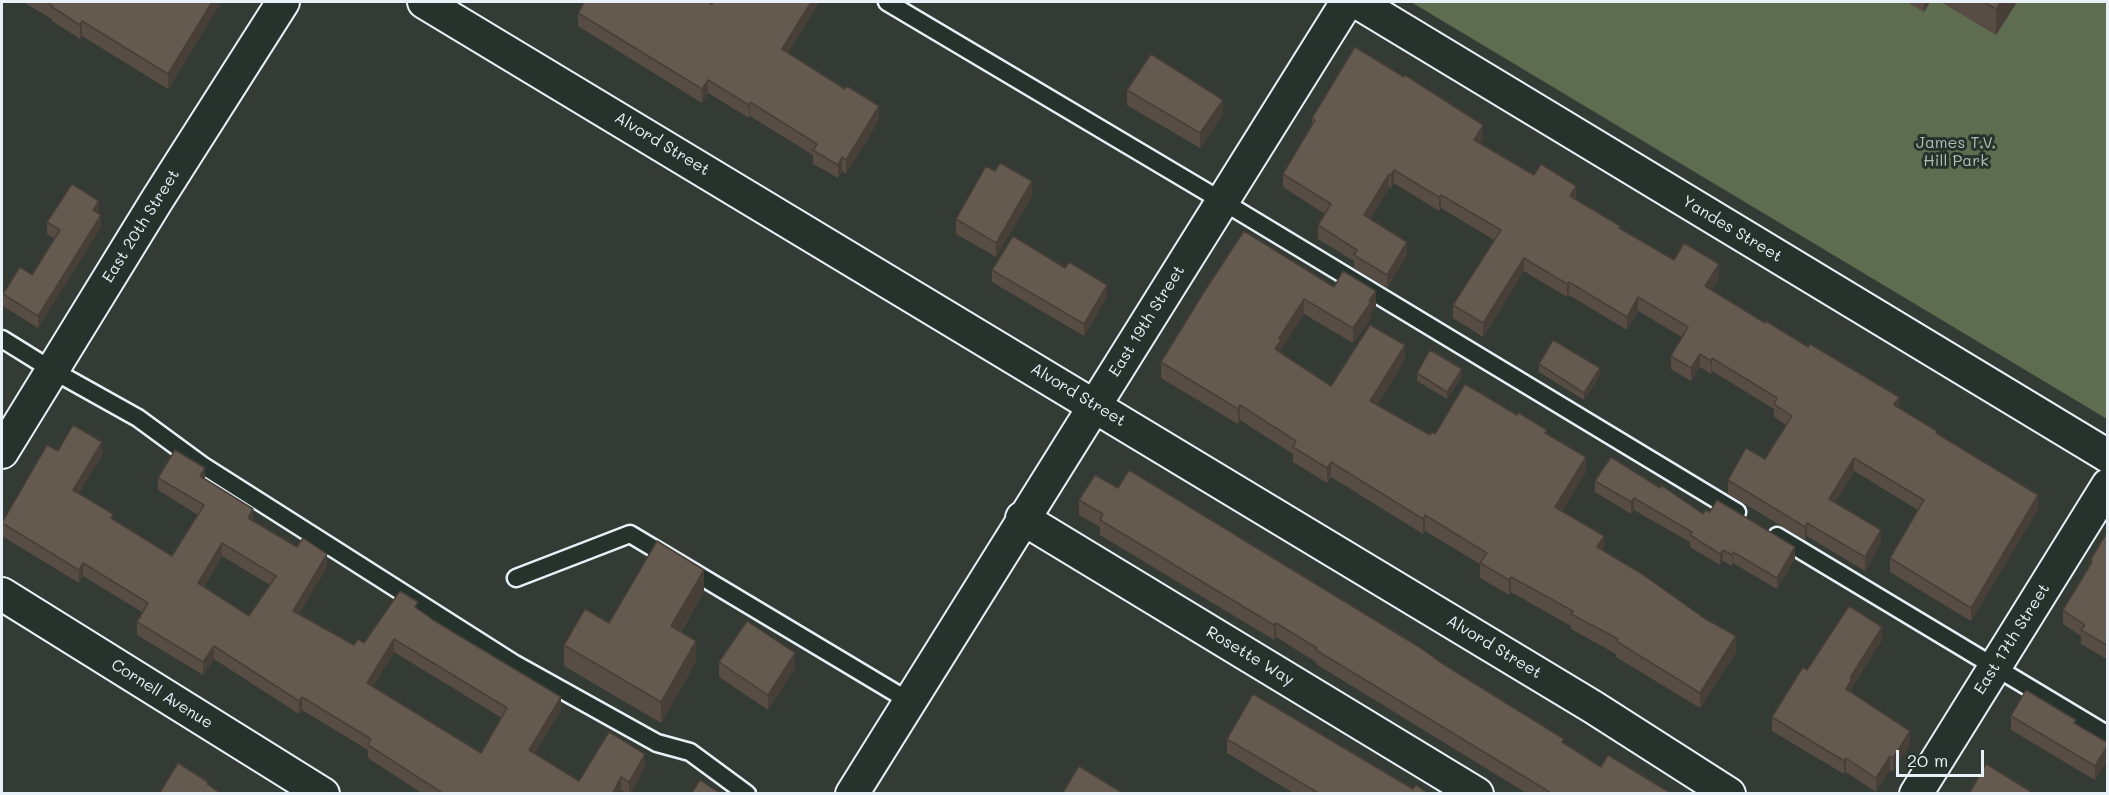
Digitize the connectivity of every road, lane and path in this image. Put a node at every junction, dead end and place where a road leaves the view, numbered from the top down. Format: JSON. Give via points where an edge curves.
{"nodes":[{"id":1,"x":283,"y":2,"type":"edge"},
{"id":2,"x":424,"y":2,"type":"edge"},
{"id":3,"x":887,"y":2,"type":"edge"},
{"id":4,"x":1347,"y":2,"type":"edge"},
{"id":5,"x":1357,"y":2,"type":"edge"},
{"id":6,"x":1222,"y":201,"type":"junction"},
{"id":7,"x":2,"y":339,"type":"edge"},
{"id":8,"x":52,"y":370,"type":"junction"},
{"id":9,"x":1094,"y":405,"type":"junction"},
{"id":10,"x":2,"y":452,"type":"edge"},
{"id":11,"x":2108,"y":456,"type":"edge"},
{"id":12,"x":2108,"y":485,"type":"edge"},
{"id":13,"x":1022,"y":518,"type":"junction"},
{"id":14,"x":516,"y":578,"type":"dead end"},
{"id":15,"x":2,"y":594,"type":"edge"},
{"id":16,"x":1995,"y":667,"type":"junction"},
{"id":17,"x":909,"y":701,"type":"junction"},
{"id":18,"x":2108,"y":735,"type":"edge"},
{"id":19,"x":323,"y":794,"type":"edge"},
{"id":20,"x":747,"y":794,"type":"edge"},
{"id":21,"x":852,"y":794,"type":"edge"},
{"id":22,"x":1477,"y":794,"type":"edge"},
{"id":23,"x":1729,"y":794,"type":"edge"},
{"id":24,"x":1916,"y":794,"type":"edge"}],
"edges":[{"from":1,"to":8,"type":"street","name":"East 20th Street"},
{"from":2,"to":9,"type":"street","name":"Alvord Street"},
{"from":3,"to":6,"type":"lane"},
{"from":4,"to":6,"type":"street","name":"East 19th Street"},
{"from":5,"to":11,"type":"street","name":"Yandes Street"},
{"from":6,"to":9,"type":"street","name":"East 19th Street"},
{"from":6,"to":16,"type":"lane"},
{"from":7,"to":8,"type":"lane"},
{"from":8,"to":10,"type":"street","name":"East 20th Street"},
{"from":8,"to":20,"type":"lane","via":[[138,418],[202,465],[515,664],[657,743],[690,752]]},
{"from":9,"to":13,"type":"street","name":"East 19th Street"},
{"from":9,"to":23,"type":"street","name":"Alvord Street","via":[[1583,700]]},
{"from":12,"to":16,"type":"street","name":"East 17th Street"},
{"from":13,"to":17,"type":"street","name":"East 19th Street"},
{"from":13,"to":22,"type":"street","name":"Rosette Way"},
{"from":14,"to":17,"type":"lane","via":[[630,534]]},
{"from":15,"to":19,"type":"street","name":"Cornell Avenue"},
{"from":16,"to":18,"type":"lane"},
{"from":16,"to":24,"type":"street","name":"East 17th Street"},
{"from":17,"to":21,"type":"street","name":"East 19th Street"}]}
